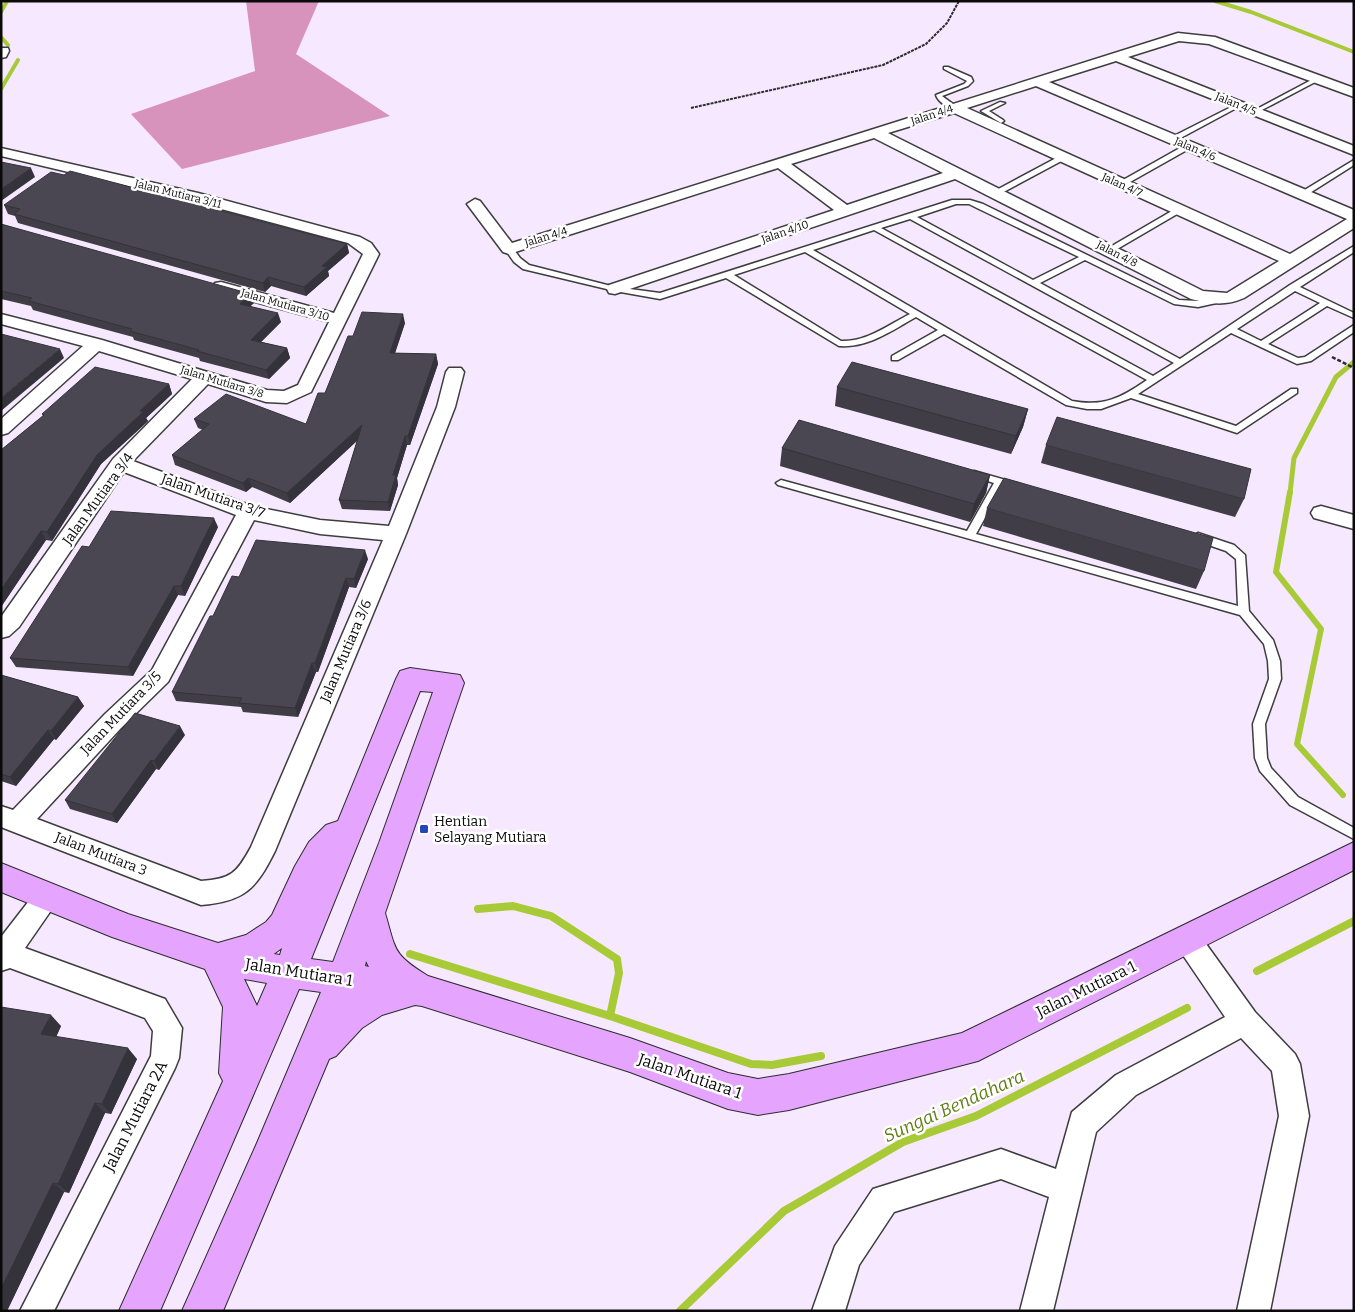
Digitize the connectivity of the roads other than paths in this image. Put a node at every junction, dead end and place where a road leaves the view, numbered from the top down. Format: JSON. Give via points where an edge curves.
{"nodes":[{"id":1,"x":1117,"y":57,"type":"junction"},
{"id":2,"x":946,"y":68,"type":"dead end"},
{"id":3,"x":1317,"y":79,"type":"junction"},
{"id":4,"x":1037,"y":82,"type":"junction"},
{"id":5,"x":1354,"y":93,"type":"edge"},
{"id":6,"x":1002,"y":103,"type":"dead end"},
{"id":7,"x":1239,"y":105,"type":"junction"},
{"id":8,"x":955,"y":108,"type":"junction"},
{"id":9,"x":1256,"y":112,"type":"junction"},
{"id":10,"x":986,"y":118,"type":"junction"},
{"id":11,"x":1001,"y":120,"type":"dead end"},
{"id":12,"x":876,"y":133,"type":"junction"},
{"id":13,"x":1172,"y":139,"type":"junction"},
{"id":14,"x":1190,"y":146,"type":"junction"},
{"id":15,"x":1354,"y":150,"type":"edge"},
{"id":16,"x":1,"y":152,"type":"edge"},
{"id":17,"x":1063,"y":158,"type":"junction"},
{"id":18,"x":1354,"y":162,"type":"edge"},
{"id":19,"x":780,"y":164,"type":"junction"},
{"id":20,"x":63,"y":166,"type":"junction"},
{"id":21,"x":954,"y":174,"type":"junction"},
{"id":22,"x":48,"y":177,"type":"edge"},
{"id":23,"x":1120,"y":184,"type":"junction"},
{"id":24,"x":993,"y":194,"type":"junction"},
{"id":25,"x":1302,"y":194,"type":"junction"},
{"id":26,"x":475,"y":204,"type":"dead end"},
{"id":27,"x":1180,"y":210,"type":"junction"},
{"id":28,"x":845,"y":211,"type":"junction"},
{"id":29,"x":910,"y":216,"type":"junction"},
{"id":30,"x":1354,"y":216,"type":"edge"},
{"id":31,"x":1354,"y":221,"type":"edge"},
{"id":32,"x":875,"y":228,"type":"junction"},
{"id":33,"x":354,"y":240,"type":"joint"},
{"id":34,"x":1354,"y":248,"type":"edge"},
{"id":35,"x":509,"y":249,"type":"junction"},
{"id":36,"x":807,"y":250,"type":"junction"},
{"id":37,"x":1109,"y":250,"type":"junction"},
{"id":38,"x":1083,"y":258,"type":"junction"},
{"id":39,"x":1290,"y":260,"type":"junction"},
{"id":40,"x":728,"y":275,"type":"junction"},
{"id":41,"x":203,"y":282,"type":"edge"},
{"id":42,"x":1034,"y":283,"type":"junction"},
{"id":43,"x":1292,"y":287,"type":"junction"},
{"id":44,"x":615,"y":289,"type":"junction"},
{"id":45,"x":1218,"y":300,"type":"junction"},
{"id":46,"x":1326,"y":303,"type":"junction"},
{"id":47,"x":915,"y":314,"type":"junction"},
{"id":48,"x":1354,"y":316,"type":"edge"},
{"id":49,"x":1,"y":319,"type":"edge"},
{"id":50,"x":338,"y":319,"type":"junction"},
{"id":51,"x":1354,"y":328,"type":"edge"},
{"id":52,"x":1229,"y":329,"type":"junction"},
{"id":53,"x":944,"y":330,"type":"junction"},
{"id":54,"x":96,"y":344,"type":"junction"},
{"id":55,"x":1261,"y":345,"type":"junction"},
{"id":56,"x":894,"y":358,"type":"dead end"},
{"id":57,"x":1179,"y":362,"type":"junction"},
{"id":58,"x":455,"y":372,"type":"dead end"},
{"id":59,"x":205,"y":377,"type":"junction"},
{"id":60,"x":1153,"y":380,"type":"junction"},
{"id":61,"x":1294,"y":391,"type":"dead end"},
{"id":62,"x":1130,"y":394,"type":"junction"},
{"id":63,"x":1,"y":429,"type":"edge"},
{"id":64,"x":120,"y":463,"type":"junction"},
{"id":65,"x":962,"y":470,"type":"edge"},
{"id":66,"x":1000,"y":481,"type":"junction"},
{"id":67,"x":781,"y":483,"type":"dead end"},
{"id":68,"x":1028,"y":489,"type":"edge"},
{"id":69,"x":248,"y":512,"type":"junction"},
{"id":70,"x":1321,"y":513,"type":"dead end"},
{"id":71,"x":1354,"y":522,"type":"edge"},
{"id":72,"x":396,"y":534,"type":"junction"},
{"id":73,"x":1189,"y":534,"type":"edge"},
{"id":74,"x":970,"y":536,"type":"junction"},
{"id":75,"x":1244,"y":612,"type":"junction"},
{"id":76,"x":1,"y":630,"type":"edge"},
{"id":77,"x":9,"y":819,"type":"edge"},
{"id":78,"x":351,"y":824,"type":"junction"},
{"id":79,"x":1354,"y":834,"type":"edge"},
{"id":80,"x":1354,"y":855,"type":"edge"},
{"id":81,"x":1,"y":877,"type":"edge"},
{"id":82,"x":201,"y":893,"type":"joint"},
{"id":83,"x":48,"y":896,"type":"junction"},
{"id":84,"x":369,"y":915,"type":"junction"},
{"id":85,"x":1186,"y":939,"type":"junction"},
{"id":86,"x":2,"y":955,"type":"edge"},
{"id":87,"x":217,"y":958,"type":"junction"},
{"id":88,"x":288,"y":972,"type":"junction"},
{"id":89,"x":343,"y":979,"type":"junction"},
{"id":90,"x":422,"y":990,"type":"junction"},
{"id":91,"x":1244,"y":1022,"type":"junction"},
{"id":92,"x":310,"y":1062,"type":"junction"},
{"id":93,"x":237,"y":1086,"type":"junction"},
{"id":94,"x":1067,"y":1188,"type":"junction"},
{"id":95,"x":36,"y":1311,"type":"edge"},
{"id":96,"x":139,"y":1311,"type":"edge"},
{"id":97,"x":202,"y":1311,"type":"edge"},
{"id":98,"x":828,"y":1311,"type":"edge"},
{"id":99,"x":1036,"y":1311,"type":"edge"},
{"id":100,"x":1253,"y":1311,"type":"edge"}],
"edges":[{"from":1,"to":3,"type":"street","name":"Jalan 4/4","via":[[1178,37],[1200,38]]},
{"from":1,"to":4,"type":"street","name":"Jalan 4/4"},
{"from":1,"to":7,"type":"street","name":"Jalan 4/5"},
{"from":2,"to":8,"type":"lane","via":[[970,81],[939,95]]},
{"from":3,"to":5,"type":"street","name":"Jalan 4/4"},
{"from":3,"to":9,"type":"lane"},
{"from":4,"to":8,"type":"street","name":"Jalan 4/4"},
{"from":4,"to":13,"type":"street","name":"Jalan 4/6"},
{"from":6,"to":10,"type":"lane","via":[[984,111]]},
{"from":7,"to":9,"type":"street","name":"Jalan 4/5"},
{"from":7,"to":13,"type":"lane"},
{"from":8,"to":10,"type":"street","name":"Jalan 4/7"},
{"from":8,"to":12,"type":"street","name":"Jalan 4/4"},
{"from":9,"to":15,"type":"street","name":"Jalan 4/5"},
{"from":10,"to":11,"type":"lane"},
{"from":10,"to":17,"type":"street","name":"Jalan 4/7"},
{"from":12,"to":19,"type":"street","name":"Jalan 4/4"},
{"from":12,"to":21,"type":"street","name":"Jalan 4/8"},
{"from":13,"to":14,"type":"street","name":"Jalan 4/6"},
{"from":14,"to":23,"type":"lane"},
{"from":14,"to":25,"type":"street","name":"Jalan 4/6"},
{"from":16,"to":20,"type":"street","name":"Jalan Mutiara 3/11"},
{"from":17,"to":23,"type":"street","name":"Jalan 4/7"},
{"from":17,"to":24,"type":"lane"},
{"from":18,"to":25,"type":"lane"},
{"from":19,"to":28,"type":"street"},
{"from":19,"to":35,"type":"street","name":"Jalan 4/4"},
{"from":20,"to":22,"type":"street"},
{"from":20,"to":33,"type":"street","name":"Jalan Mutiara 3/11"},
{"from":21,"to":24,"type":"street","name":"Jalan 4/8"},
{"from":21,"to":28,"type":"street","name":"Jalan 4/10"},
{"from":23,"to":27,"type":"street","name":"Jalan 4/7"},
{"from":24,"to":37,"type":"street","name":"Jalan 4/8"},
{"from":25,"to":30,"type":"street","name":"Jalan 4/6"},
{"from":26,"to":35,"type":"street"},
{"from":27,"to":37,"type":"lane"},
{"from":27,"to":39,"type":"street","name":"Jalan 4/7"},
{"from":28,"to":44,"type":"street","name":"Jalan 4/10"},
{"from":29,"to":32,"type":"lane"},
{"from":29,"to":38,"type":"lane","via":[[955,202],[970,202]]},
{"from":29,"to":42,"type":"lane"},
{"from":31,"to":39,"type":"street"},
{"from":32,"to":36,"type":"lane"},
{"from":32,"to":60,"type":"lane"},
{"from":33,"to":50,"type":"street","name":"Jalan Mutiara 3/8","via":[[366,246],[371,254]]},
{"from":34,"to":43,"type":"lane"},
{"from":35,"to":44,"type":"lane","via":[[526,266]]},
{"from":36,"to":40,"type":"lane"},
{"from":36,"to":47,"type":"lane"},
{"from":37,"to":45,"type":"street","name":"Jalan 4/8","via":[[1197,295]]},
{"from":38,"to":42,"type":"lane"},
{"from":38,"to":45,"type":"lane","via":[[1177,302],[1198,304]]},
{"from":39,"to":45,"type":"street","via":[[1238,294]]},
{"from":40,"to":44,"type":"lane","via":[[660,296]]},
{"from":40,"to":47,"type":"lane","via":[[839,343],[848,345],[860,343]]},
{"from":41,"to":50,"type":"street","name":"Jalan Mutiara 3/10"},
{"from":42,"to":57,"type":"lane"},
{"from":43,"to":46,"type":"lane"},
{"from":43,"to":52,"type":"lane"},
{"from":46,"to":48,"type":"lane"},
{"from":46,"to":55,"type":"lane"},
{"from":47,"to":53,"type":"lane"},
{"from":49,"to":54,"type":"street","name":"Jalan Mutiara 3/8"},
{"from":50,"to":59,"type":"street","name":"Jalan Mutiara 3/8","via":[[305,388],[295,394],[266,396]]},
{"from":51,"to":55,"type":"lane","via":[[1308,359],[1297,360]]},
{"from":52,"to":55,"type":"lane"},
{"from":52,"to":57,"type":"lane"},
{"from":53,"to":56,"type":"lane"},
{"from":53,"to":62,"type":"lane","via":[[1069,403],[1092,408],[1113,403]]},
{"from":54,"to":59,"type":"street","name":"Jalan Mutiara 3/8"},
{"from":54,"to":63,"type":"street"},
{"from":57,"to":60,"type":"lane"},
{"from":58,"to":72,"type":"street","name":"Jalan Mutiara 3/6","via":[[446,407]]},
{"from":59,"to":64,"type":"street","name":"Jalan Mutiara 3/4"},
{"from":60,"to":62,"type":"lane"},
{"from":61,"to":62,"type":"lane","via":[[1237,430]]},
{"from":64,"to":69,"type":"street","name":"Jalan Mutiara 3/7"},
{"from":64,"to":76,"type":"street","name":"Jalan Mutiara 3/4","via":[[11,621]]},
{"from":65,"to":66,"type":"lane"},
{"from":66,"to":68,"type":"lane"},
{"from":66,"to":74,"type":"lane"},
{"from":67,"to":74,"type":"lane"},
{"from":69,"to":72,"type":"street","name":"Jalan Mutiara 3/7","via":[[320,527]]},
{"from":69,"to":77,"type":"street","name":"Jalan Mutiara 3/5","via":[[160,676]]},
{"from":70,"to":71,"type":"street"},
{"from":72,"to":82,"type":"street","name":"Jalan Mutiara 3/6","via":[[248,878],[224,892]]},
{"from":73,"to":75,"type":"lane","via":[[1230,548],[1241,558]]},
{"from":74,"to":75,"type":"lane"},
{"from":75,"to":79,"type":"lane","via":[[1269,643],[1274,660],[1275,679],[1259,724],[1261,758],[1266,771],[1294,801]]},
{"from":77,"to":82,"type":"street","name":"Jalan Mutiara 3"},
{"from":78,"to":84,"type":"street","via":[[410,679],[450,683]]},
{"from":78,"to":87,"type":"street","via":[[327,840],[276,935],[256,946]]},
{"from":78,"to":88,"type":"street"},
{"from":80,"to":85,"type":"street","name":"Jalan Mutiara 1"},
{"from":81,"to":83,"type":"street","name":"Jalan Mutiara 1"},
{"from":83,"to":86,"type":"street"},
{"from":83,"to":87,"type":"street","name":"Jalan Mutiara 1","via":[[124,927]]},
{"from":84,"to":89,"type":"street"},
{"from":84,"to":90,"type":"street","via":[[374,944],[389,968]]},
{"from":85,"to":90,"type":"street","name":"Jalan Mutiara 1","via":[[966,1049],[758,1097],[728,1091],[630,1056]]},
{"from":85,"to":91,"type":"street"},
{"from":86,"to":95,"type":"street","name":"Jalan Mutiara 2A","via":[[155,1008],[168,1028],[165,1058]]},
{"from":87,"to":88,"type":"street","name":"Jalan Mutiara 1"},
{"from":87,"to":93,"type":"street","via":[[240,1006]]},
{"from":88,"to":89,"type":"street","name":"Jalan Mutiara 1"},
{"from":88,"to":93,"type":"street"},
{"from":89,"to":90,"type":"street","name":"Jalan Mutiara 1"},
{"from":89,"to":92,"type":"street"},
{"from":90,"to":92,"type":"street","via":[[385,997],[355,1011],[331,1034]]},
{"from":91,"to":94,"type":"street","via":[[1126,1085],[1083,1124]]},
{"from":91,"to":100,"type":"street","via":[[1285,1064],[1294,1116]]},
{"from":92,"to":97,"type":"street"},
{"from":93,"to":96,"type":"street"},
{"from":94,"to":98,"type":"street","via":[[1001,1164],[884,1200],[846,1257]]},
{"from":94,"to":99,"type":"street"}]}
